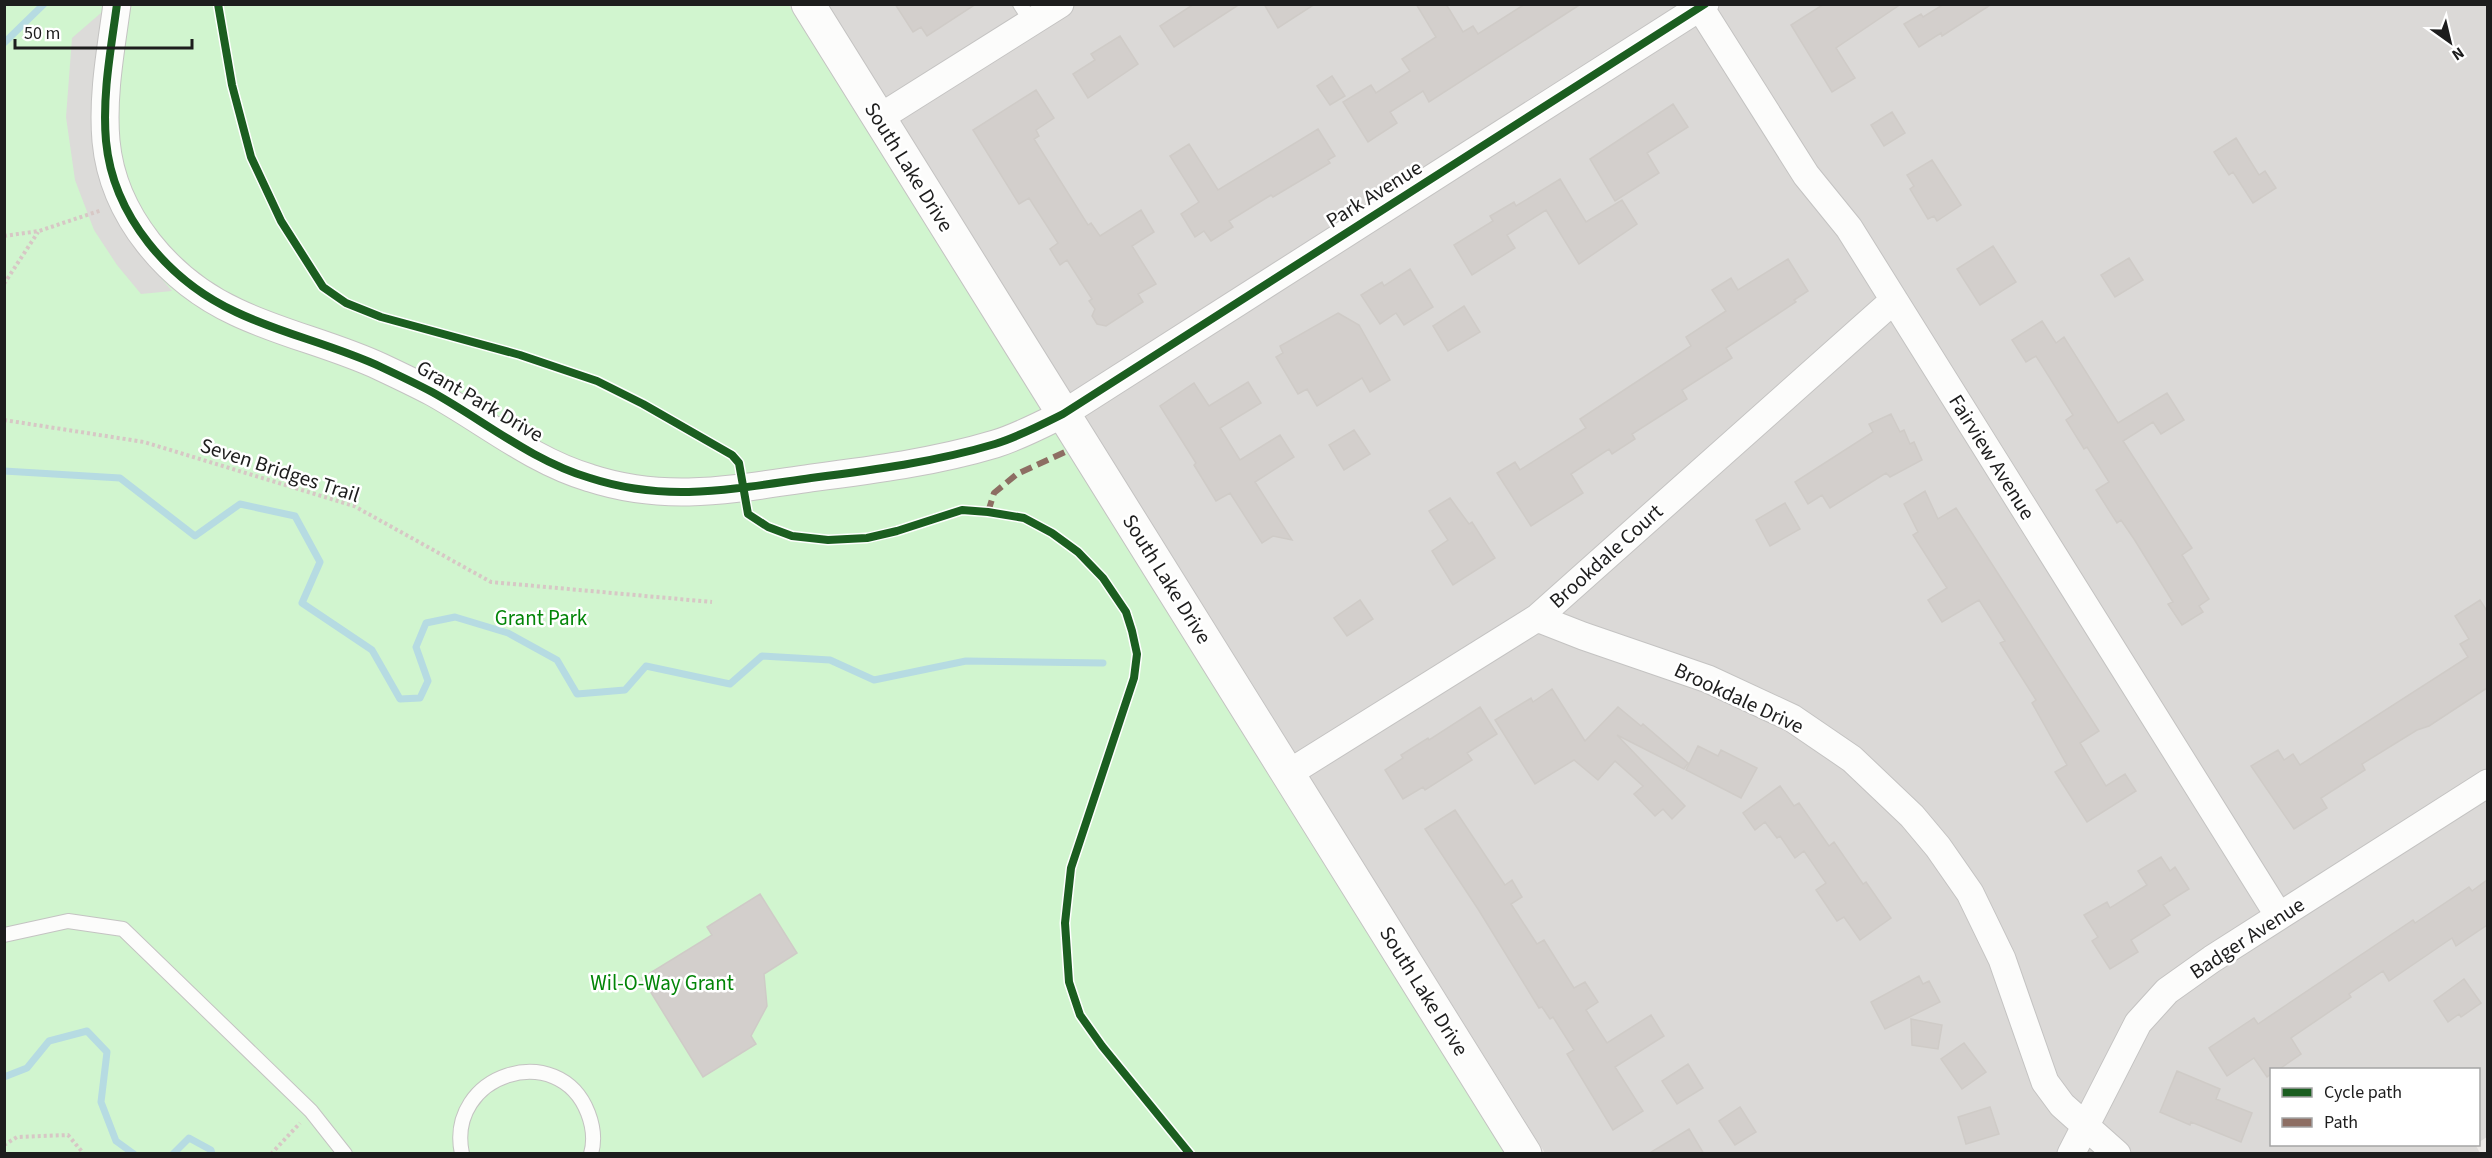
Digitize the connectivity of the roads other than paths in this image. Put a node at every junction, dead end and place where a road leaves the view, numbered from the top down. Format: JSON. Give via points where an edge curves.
{"nodes":[{"id":1,"x":117,"y":4,"type":"edge"},
{"id":2,"x":808,"y":4,"type":"edge"},
{"id":3,"x":1060,"y":4,"type":"edge"},
{"id":4,"x":1701,"y":6,"type":"edge"},
{"id":5,"x":1026,"y":14,"type":"edge"},
{"id":6,"x":879,"y":118,"type":"junction"},
{"id":7,"x":1894,"y":300,"type":"junction"},
{"id":8,"x":1063,"y":414,"type":"junction"},
{"id":9,"x":1537,"y":618,"type":"junction"},
{"id":10,"x":1289,"y":773,"type":"junction"},
{"id":11,"x":2487,"y":783,"type":"edge"},
{"id":12,"x":2279,"y":916,"type":"junction"},
{"id":13,"x":4,"y":935,"type":"edge"},
{"id":14,"x":2083,"y":1126,"type":"junction"},
{"id":15,"x":345,"y":1154,"type":"edge"},
{"id":16,"x":462,"y":1154,"type":"edge"},
{"id":17,"x":591,"y":1154,"type":"edge"},
{"id":18,"x":1525,"y":1154,"type":"edge"},
{"id":19,"x":2071,"y":1154,"type":"edge"},
{"id":20,"x":2117,"y":1154,"type":"edge"}],
"edges":[{"from":1,"to":8,"type":"street","name":"Grant Park Drive","via":[[105,98],[106,142],[123,201],[155,252],[206,296],[236,312],[374,364],[430,391],[533,453],[588,478],[649,491],[694,493],[743,488],[912,464],[997,444]]},
{"from":2,"to":6,"type":"street","name":"South Lake Drive"},
{"from":3,"to":5,"type":"street"},
{"from":4,"to":7,"type":"street","name":"Fairview Avenue","via":[[1806,175],[1849,228]]},
{"from":4,"to":8,"type":"street","name":"Park Avenue"},
{"from":5,"to":6,"type":"street"},
{"from":6,"to":8,"type":"street","name":"South Lake Drive"},
{"from":7,"to":9,"type":"street","name":"Brookdale Court"},
{"from":7,"to":12,"type":"street","name":"Fairview Avenue"},
{"from":8,"to":10,"type":"street","name":"South Lake Drive"},
{"from":9,"to":10,"type":"street","name":"Brookdale Court"},
{"from":9,"to":14,"type":"street","name":"Brookdale Drive","via":[[1708,680],[1792,718],[1852,759],[1912,816],[1970,893],[2002,959],[2045,1082]]},
{"from":10,"to":18,"type":"street","name":"South Lake Drive"},
{"from":11,"to":12,"type":"street","name":"Badger Avenue"},
{"from":12,"to":14,"type":"street","name":"Badger Avenue","via":[[2167,991],[2138,1023]]},
{"from":13,"to":15,"type":"lane","via":[[68,921],[123,929],[311,1111]]},
{"from":14,"to":19,"type":"street","name":"Badger Avenue"},
{"from":14,"to":20,"type":"street","name":"Brookdale Drive"},
{"from":16,"to":17,"type":"lane","via":[[462,1119],[472,1100],[488,1084],[508,1074],[529,1071],[551,1076],[570,1087],[584,1104],[592,1125]]}]}
